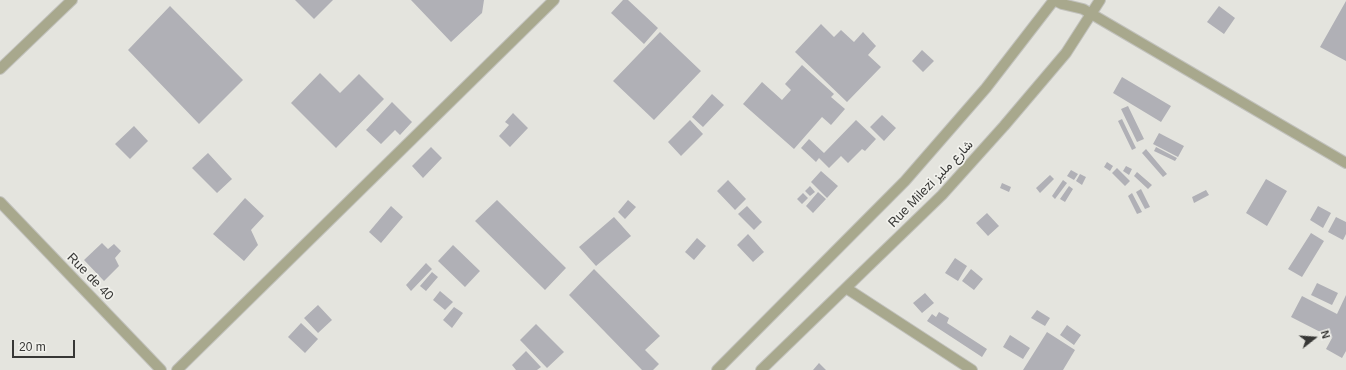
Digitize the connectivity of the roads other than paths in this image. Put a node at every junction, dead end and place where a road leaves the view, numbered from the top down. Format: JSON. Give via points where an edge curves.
{"nodes":[{"id":1,"x":72,"y":0,"type":"edge"},
{"id":2,"x":554,"y":0,"type":"edge"},
{"id":3,"x":1054,"y":0,"type":"edge"},
{"id":4,"x":1100,"y":0,"type":"edge"},
{"id":5,"x":1091,"y":13,"type":"junction"},
{"id":6,"x":0,"y":69,"type":"edge"},
{"id":7,"x":1346,"y":163,"type":"edge"},
{"id":8,"x":0,"y":202,"type":"edge"},
{"id":9,"x":846,"y":288,"type":"junction"},
{"id":10,"x":161,"y":370,"type":"edge"},
{"id":11,"x":177,"y":370,"type":"edge"},
{"id":12,"x":717,"y":370,"type":"edge"},
{"id":13,"x":761,"y":370,"type":"edge"},
{"id":14,"x":972,"y":370,"type":"edge"}],
"edges":[{"from":1,"to":6,"type":"street"},
{"from":2,"to":11,"type":"street"},
{"from":3,"to":5,"type":"street"},
{"from":3,"to":12,"type":"street","name":"Rue Milezi شارع مليز","via":[[986,88],[905,181]]},
{"from":4,"to":5,"type":"street","name":"Rue Milezi شارع مليز"},
{"from":5,"to":7,"type":"street"},
{"from":5,"to":9,"type":"street","name":"Rue Milezi شارع مليز","via":[[1066,53],[1004,126],[942,195]]},
{"from":8,"to":10,"type":"street","name":"Rue de 40"},
{"from":9,"to":13,"type":"street","name":"Rue Milezi شارع مليز"},
{"from":9,"to":14,"type":"street"}]}
